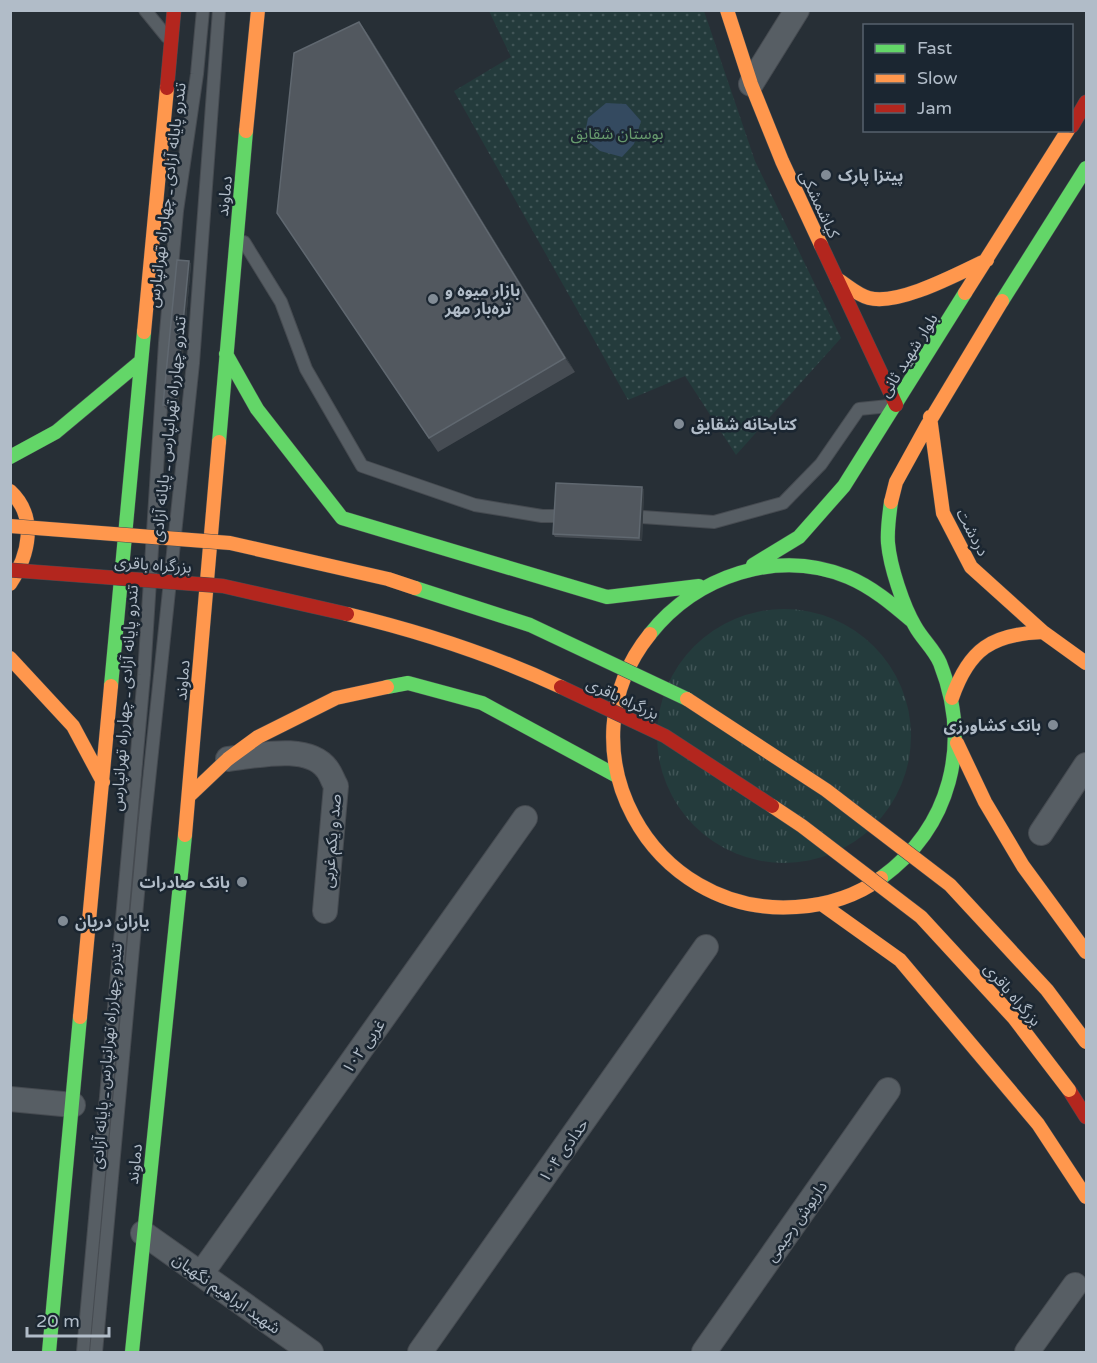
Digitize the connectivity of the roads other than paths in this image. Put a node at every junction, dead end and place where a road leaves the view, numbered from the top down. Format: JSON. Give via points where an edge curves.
{"nodes":[{"id":1,"x":145,"y":10,"type":"edge"},
{"id":2,"x":174,"y":10,"type":"edge"},
{"id":3,"x":203,"y":10,"type":"edge"},
{"id":4,"x":219,"y":10,"type":"edge"},
{"id":5,"x":258,"y":10,"type":"edge"},
{"id":6,"x":727,"y":10,"type":"edge"},
{"id":7,"x":797,"y":10,"type":"edge"},
{"id":8,"x":171,"y":42,"type":"junction"},
{"id":9,"x":751,"y":84,"type":"junction"},
{"id":10,"x":1086,"y":102,"type":"edge"},
{"id":11,"x":1073,"y":123,"type":"edge"},
{"id":12,"x":1067,"y":132,"type":"edge"},
{"id":13,"x":1086,"y":168,"type":"edge"},
{"id":14,"x":237,"y":230,"type":"junction"},
{"id":15,"x":987,"y":260,"type":"junction"},
{"id":16,"x":837,"y":279,"type":"junction"},
{"id":17,"x":226,"y":354,"type":"junction"},
{"id":18,"x":141,"y":361,"type":"junction"},
{"id":19,"x":896,"y":405,"type":"junction"},
{"id":20,"x":930,"y":417,"type":"junction"},
{"id":21,"x":10,"y":457,"type":"edge"},
{"id":22,"x":10,"y":491,"type":"edge"},
{"id":23,"x":578,"y":516,"type":"edge"},
{"id":24,"x":613,"y":516,"type":"edge"},
{"id":25,"x":10,"y":526,"type":"edge"},
{"id":26,"x":746,"y":569,"type":"junction"},
{"id":27,"x":10,"y":570,"type":"edge"},
{"id":28,"x":10,"y":584,"type":"edge"},
{"id":29,"x":704,"y":585,"type":"junction"},
{"id":30,"x":912,"y":621,"type":"junction"},
{"id":31,"x":1043,"y":632,"type":"junction"},
{"id":32,"x":10,"y":658,"type":"edge"},
{"id":33,"x":1086,"y":663,"type":"edge"},
{"id":34,"x":952,"y":698,"type":"junction"},
{"id":35,"x":957,"y":743,"type":"junction"},
{"id":36,"x":228,"y":759,"type":"junction"},
{"id":37,"x":1086,"y":765,"type":"edge"},
{"id":38,"x":617,"y":776,"type":"junction"},
{"id":39,"x":103,"y":782,"type":"junction"},
{"id":40,"x":189,"y":796,"type":"junction"},
{"id":41,"x":525,"y":818,"type":"dead end"},
{"id":42,"x":1041,"y":833,"type":"dead end"},
{"id":43,"x":823,"y":905,"type":"junction"},
{"id":44,"x":325,"y":911,"type":"dead end"},
{"id":45,"x":706,"y":947,"type":"dead end"},
{"id":46,"x":1086,"y":952,"type":"edge"},
{"id":47,"x":1086,"y":1042,"type":"edge"},
{"id":48,"x":888,"y":1090,"type":"dead end"},
{"id":49,"x":10,"y":1100,"type":"edge"},
{"id":50,"x":73,"y":1105,"type":"junction"},
{"id":51,"x":1086,"y":1117,"type":"edge"},
{"id":52,"x":1086,"y":1197,"type":"edge"},
{"id":53,"x":143,"y":1233,"type":"junction"},
{"id":54,"x":201,"y":1274,"type":"junction"},
{"id":55,"x":1075,"y":1285,"type":"dead end"},
{"id":56,"x":49,"y":1353,"type":"edge"},
{"id":57,"x":83,"y":1353,"type":"edge"},
{"id":58,"x":96,"y":1353,"type":"edge"},
{"id":59,"x":132,"y":1353,"type":"edge"},
{"id":60,"x":311,"y":1353,"type":"edge"},
{"id":61,"x":420,"y":1353,"type":"edge"},
{"id":62,"x":704,"y":1353,"type":"edge"},
{"id":63,"x":1027,"y":1353,"type":"edge"}],
"edges":[{"from":1,"to":8,"type":"lane"},
{"from":2,"to":8,"type":"main road"},
{"from":3,"to":57,"type":"lane","name":"تندرو پایانه آزادی ـ چهارراه تهرانپارس","via":[[177,211],[165,343],[144,675]]},
{"from":4,"to":58,"type":"lane","name":"تندرو چهارراه تهرانپارس ـ پایانه آزادی","via":[[193,363],[144,828]]},
{"from":5,"to":14,"type":"main road","name":"دماوند"},
{"from":6,"to":9,"type":"main road","name":"کیاشمشکی"},
{"from":7,"to":9,"type":"street"},
{"from":8,"to":18,"type":"main road"},
{"from":9,"to":16,"type":"main road","name":"کیاشمشکی"},
{"from":10,"to":11,"type":"main road"},
{"from":12,"to":15,"type":"main road","name":"بلوار شهید ثانی"},
{"from":13,"to":20,"type":"main road"},
{"from":14,"to":17,"type":"main road","name":"دماوند"},
{"from":14,"to":23,"type":"lane","via":[[281,302],[306,369],[362,466],[475,505],[542,516]]},
{"from":15,"to":16,"type":"main road","via":[[942,282],[900,296],[870,298]]},
{"from":15,"to":19,"type":"main road","name":"بلوار شهید ثانی"},
{"from":16,"to":19,"type":"main road","name":"کیاشمشکی"},
{"from":17,"to":29,"type":"main road","via":[[257,409],[342,518],[607,597]]},
{"from":17,"to":40,"type":"main road","name":"دماوند"},
{"from":18,"to":21,"type":"main road","via":[[56,432]]},
{"from":18,"to":39,"type":"main road"},
{"from":19,"to":24,"type":"lane","via":[[859,409],[821,464],[783,503],[714,522]]},
{"from":19,"to":26,"type":"main road","name":"بلوار شهید ثانی","via":[[844,486],[799,537]]},
{"from":20,"to":30,"type":"main road","via":[[892,490],[888,547]]},
{"from":20,"to":31,"type":"main road","name":"دردشت","via":[[943,513],[971,567]]},
{"from":22,"to":28,"type":"main road","via":[[23,506],[28,532],[24,559]]},
{"from":25,"to":47,"type":"main road","name":"بزرگراه باقری","bridge":true,"via":[[230,543],[388,579],[530,625],[687,699],[826,790],[950,885],[1047,990]]},
{"from":26,"to":29,"type":"main road"},
{"from":26,"to":30,"type":"main road","via":[[791,565],[836,572],[877,592]]},
{"from":27,"to":51,"type":"main road","name":"بزرگراه باقری","bridge":true,"via":[[223,586],[376,621],[515,666],[665,736],[802,826],[921,917],[1014,1018]]},
{"from":29,"to":38,"type":"main road","via":[[668,611],[639,646],[620,687],[613,732]]},
{"from":30,"to":34,"type":"main road","via":[[937,657]]},
{"from":31,"to":33,"type":"main road","name":"دردشت"},
{"from":31,"to":34,"type":"main road","via":[[995,640],[975,655],[960,675]]},
{"from":32,"to":39,"type":"main road","via":[[73,726]]},
{"from":34,"to":35,"type":"main road"},
{"from":35,"to":43,"type":"main road","via":[[949,788],[930,828],[902,863],[865,889]]},
{"from":35,"to":46,"type":"main road","via":[[985,802],[1023,866]]},
{"from":36,"to":38,"type":"main road","via":[[258,737],[336,698],[408,683],[482,702]]},
{"from":36,"to":40,"type":"main road"},
{"from":36,"to":44,"type":"street","name":"صد و یکم غربی","via":[[279,753],[305,755],[326,768],[336,786]]},
{"from":37,"to":42,"type":"street"},
{"from":38,"to":43,"type":"main road","via":[[639,828],[659,855],[693,884],[734,902],[778,909]]},
{"from":39,"to":50,"type":"main road"},
{"from":40,"to":53,"type":"main road","name":"دماوند"},
{"from":41,"to":54,"type":"street","name":"۱۰۲ غربی"},
{"from":43,"to":52,"type":"main road","via":[[900,960],[1038,1124]]},
{"from":45,"to":61,"type":"street","name":"حدادی ۱۰۴"},
{"from":48,"to":62,"type":"street","name":"داریوش رحیمی"},
{"from":49,"to":50,"type":"street"},
{"from":50,"to":56,"type":"main road"},
{"from":53,"to":54,"type":"street","name":"شهید ابراهیم نگهبان"},
{"from":53,"to":59,"type":"main road","name":"دماوند"},
{"from":54,"to":60,"type":"street","name":"شهید ابراهیم نگهبان"},
{"from":55,"to":63,"type":"street"}]}
